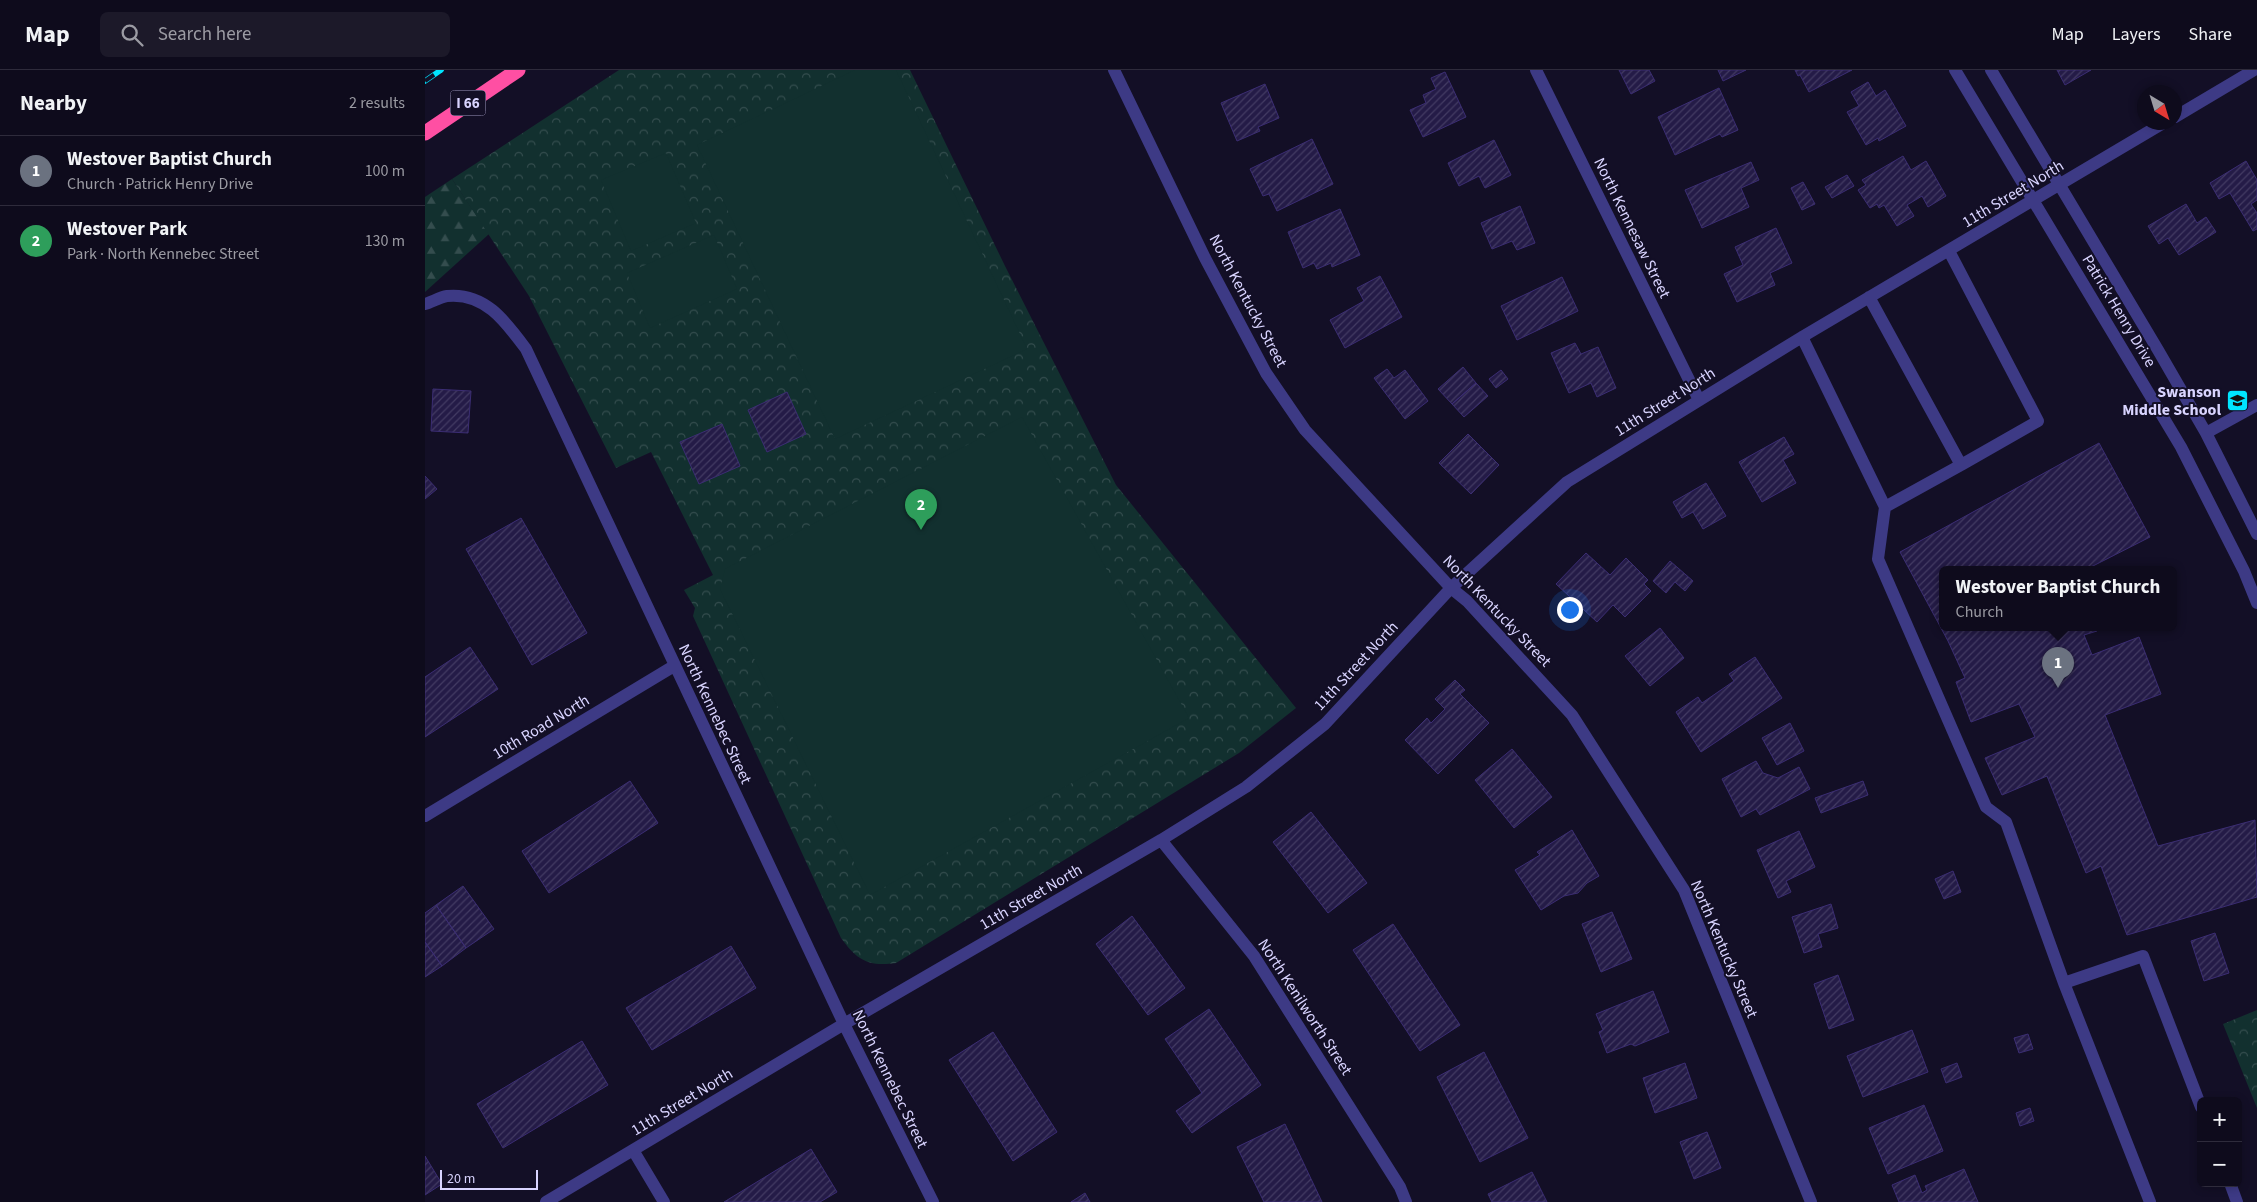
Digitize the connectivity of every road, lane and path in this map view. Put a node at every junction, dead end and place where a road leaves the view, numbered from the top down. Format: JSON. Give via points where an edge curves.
{"nodes":[{"id":1,"x":1114,"y":70,"type":"edge"},
{"id":2,"x":1536,"y":70,"type":"edge"},
{"id":3,"x":1955,"y":70,"type":"edge"},
{"id":4,"x":1991,"y":70,"type":"edge"},
{"id":5,"x":2254,"y":70,"type":"edge"},
{"id":6,"x":515,"y":72,"type":"edge"},
{"id":7,"x":2182,"y":113,"type":"edge"},
{"id":8,"x":2152,"y":130,"type":"edge"},
{"id":9,"x":425,"y":132,"type":"edge"},
{"id":10,"x":2060,"y":185,"type":"junction"},
{"id":11,"x":2033,"y":200,"type":"junction"},
{"id":12,"x":1949,"y":251,"type":"junction"},
{"id":13,"x":1869,"y":297,"type":"junction"},
{"id":14,"x":425,"y":304,"type":"edge"},
{"id":15,"x":1802,"y":337,"type":"junction"},
{"id":16,"x":1699,"y":400,"type":"junction"},
{"id":17,"x":2257,"y":405,"type":"edge"},
{"id":18,"x":2206,"y":433,"type":"junction"},
{"id":19,"x":1961,"y":465,"type":"junction"},
{"id":20,"x":1885,"y":508,"type":"junction"},
{"id":21,"x":2257,"y":534,"type":"edge"},
{"id":22,"x":1451,"y":588,"type":"junction"},
{"id":23,"x":2257,"y":603,"type":"edge"},
{"id":24,"x":674,"y":666,"type":"junction"},
{"id":25,"x":425,"y":816,"type":"edge"},
{"id":26,"x":1161,"y":840,"type":"junction"},
{"id":27,"x":2064,"y":983,"type":"junction"},
{"id":28,"x":844,"y":1024,"type":"junction"},
{"id":29,"x":2197,"y":1097,"type":"edge"},
{"id":30,"x":633,"y":1150,"type":"junction"},
{"id":31,"x":2231,"y":1187,"type":"edge"},
{"id":32,"x":546,"y":1202,"type":"edge"},
{"id":33,"x":664,"y":1202,"type":"edge"},
{"id":34,"x":933,"y":1202,"type":"edge"},
{"id":35,"x":1406,"y":1202,"type":"edge"},
{"id":36,"x":1811,"y":1202,"type":"edge"},
{"id":37,"x":2150,"y":1202,"type":"edge"},
{"id":38,"x":2237,"y":1202,"type":"edge"}],
"edges":[{"from":1,"to":22,"type":"street","name":"North Kentucky Street","via":[[1205,258],[1266,373],[1305,430]]},
{"from":2,"to":16,"type":"street","name":"North Kennesaw Street"},
{"from":3,"to":11,"type":"street","name":"Patrick Henry Drive"},
{"from":4,"to":10,"type":"street","name":"Patrick Henry Drive"},
{"from":5,"to":7,"type":"street"},
{"from":6,"to":9,"type":"highway","number":"I 66"},
{"from":8,"to":10,"type":"street","name":"11th Street North"},
{"from":10,"to":11,"type":"street","name":"11th Street North"},
{"from":10,"to":18,"type":"street","name":"Patrick Henry Drive"},
{"from":11,"to":12,"type":"street","name":"11th Street North"},
{"from":11,"to":23,"type":"street","name":"Patrick Henry Drive","via":[[2181,447]]},
{"from":12,"to":13,"type":"street","name":"11th Street North"},
{"from":12,"to":19,"type":"street","via":[[2038,421]]},
{"from":13,"to":15,"type":"street","name":"11th Street North"},
{"from":13,"to":19,"type":"street"},
{"from":14,"to":24,"type":"street","name":"North Kennebec Street","via":[[447,296],[476,298],[502,316],[526,349]]},
{"from":15,"to":16,"type":"street","name":"11th Street North"},
{"from":15,"to":20,"type":"street"},
{"from":16,"to":22,"type":"street","name":"11th Street North","via":[[1567,482]]},
{"from":17,"to":18,"type":"street"},
{"from":18,"to":21,"type":"street","name":"Patrick Henry Drive"},
{"from":19,"to":20,"type":"street"},
{"from":20,"to":27,"type":"street","via":[[1878,558],[1986,807],[2006,822]]},
{"from":22,"to":26,"type":"street","name":"11th Street North","via":[[1325,724],[1246,787]]},
{"from":22,"to":36,"type":"street","name":"North Kentucky Street","via":[[1467,601],[1573,715],[1684,890]]},
{"from":24,"to":25,"type":"street","name":"10th Road North"},
{"from":24,"to":28,"type":"street","name":"North Kennebec Street"},
{"from":26,"to":28,"type":"street","name":"11th Street North"},
{"from":26,"to":35,"type":"street","name":"North Kenilworth Street","via":[[1254,956],[1400,1187]]},
{"from":27,"to":29,"type":"street","via":[[2143,956]]},
{"from":27,"to":37,"type":"street"},
{"from":28,"to":30,"type":"street","name":"11th Street North"},
{"from":28,"to":34,"type":"street","name":"North Kennebec Street"},
{"from":30,"to":32,"type":"street","name":"11th Street North"},
{"from":30,"to":33,"type":"street"},
{"from":31,"to":38,"type":"street"}]}
